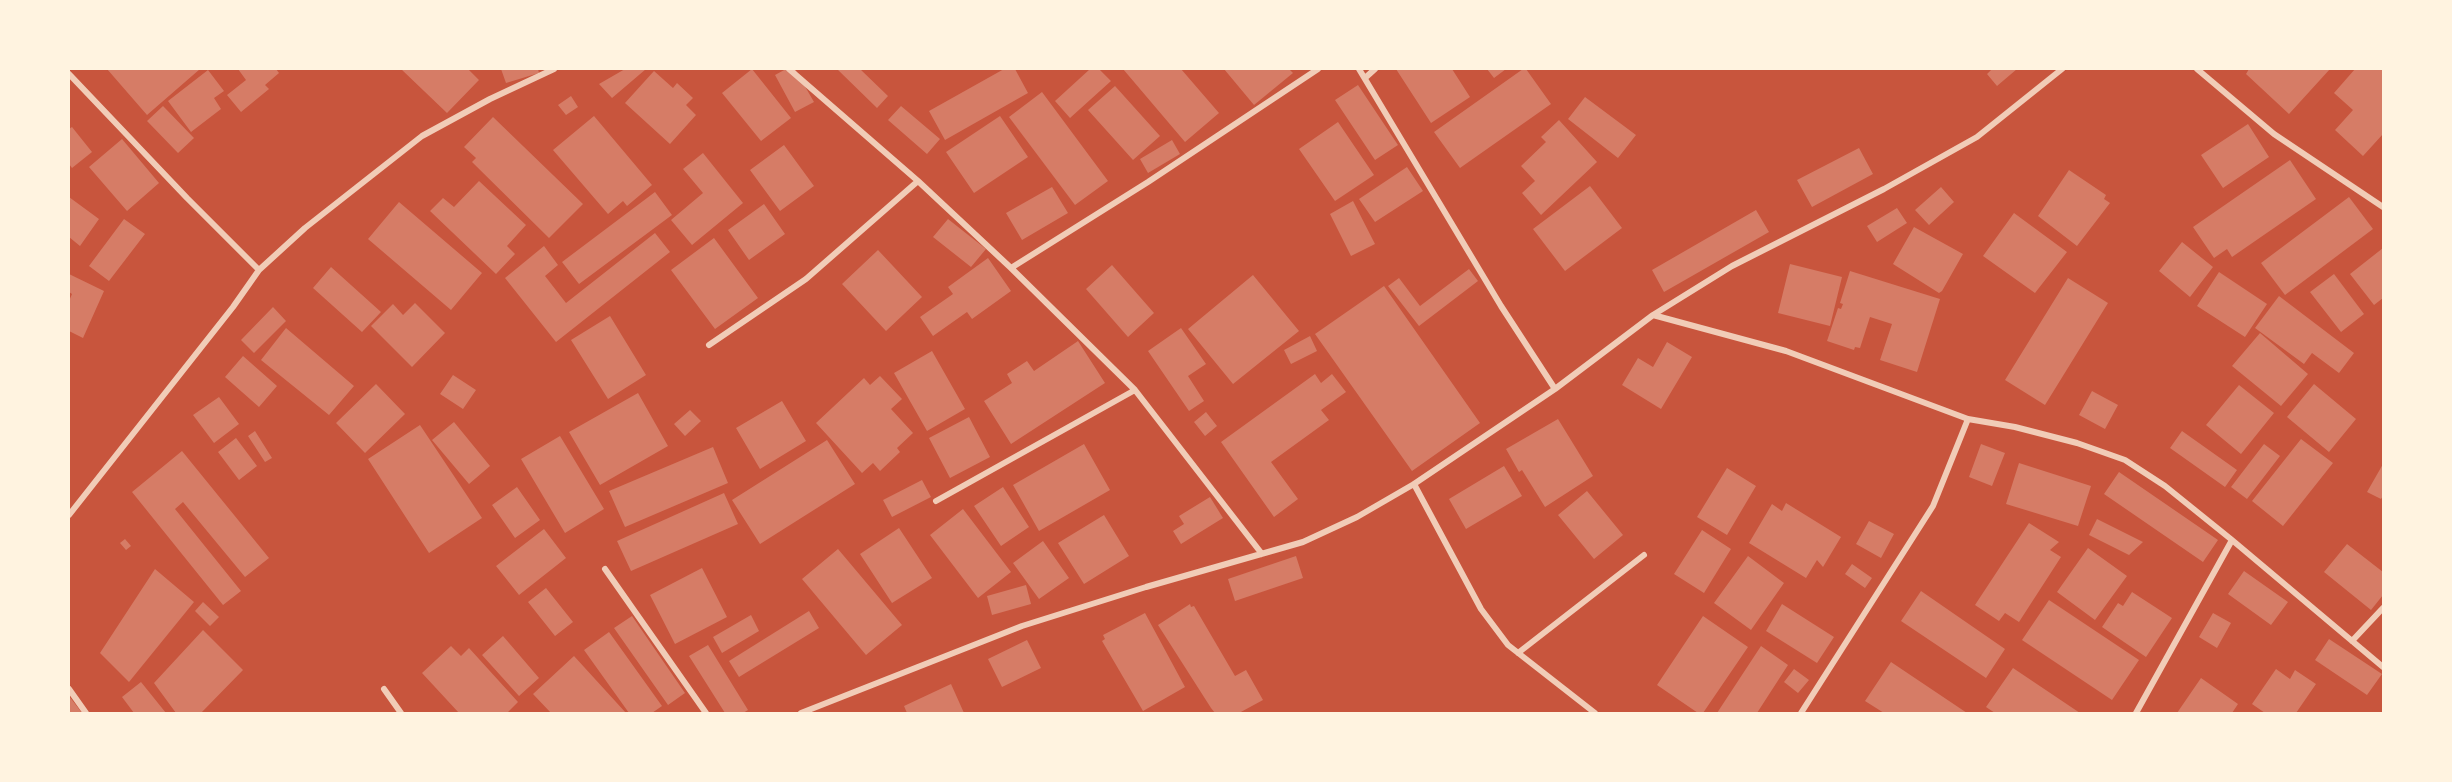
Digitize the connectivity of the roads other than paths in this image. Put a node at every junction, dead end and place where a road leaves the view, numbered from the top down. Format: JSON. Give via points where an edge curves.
{"nodes":[{"id":1,"x":554,"y":69,"type":"edge"},
{"id":2,"x":789,"y":69,"type":"edge"},
{"id":3,"x":1318,"y":69,"type":"edge"},
{"id":4,"x":1359,"y":69,"type":"edge"},
{"id":5,"x":1376,"y":69,"type":"edge"},
{"id":6,"x":2062,"y":69,"type":"edge"},
{"id":7,"x":2197,"y":69,"type":"edge"},
{"id":8,"x":69,"y":74,"type":"edge"},
{"id":9,"x":1365,"y":78,"type":"junction"},
{"id":10,"x":918,"y":182,"type":"junction"},
{"id":11,"x":2383,"y":207,"type":"edge"},
{"id":12,"x":1011,"y":268,"type":"junction"},
{"id":13,"x":259,"y":270,"type":"junction"},
{"id":14,"x":1653,"y":315,"type":"junction"},
{"id":15,"x":709,"y":345,"type":"dead end"},
{"id":16,"x":1555,"y":389,"type":"junction"},
{"id":17,"x":1135,"y":390,"type":"junction"},
{"id":18,"x":1968,"y":419,"type":"junction"},
{"id":19,"x":1414,"y":484,"type":"junction"},
{"id":20,"x":936,"y":501,"type":"dead end"},
{"id":21,"x":69,"y":515,"type":"edge"},
{"id":22,"x":2232,"y":540,"type":"junction"},
{"id":23,"x":1262,"y":554,"type":"junction"},
{"id":24,"x":1644,"y":555,"type":"dead end"},
{"id":25,"x":605,"y":569,"type":"dead end"},
{"id":26,"x":2383,"y":608,"type":"edge"},
{"id":27,"x":2352,"y":641,"type":"junction"},
{"id":28,"x":1518,"y":653,"type":"junction"},
{"id":29,"x":2383,"y":667,"type":"edge"},
{"id":30,"x":69,"y":689,"type":"edge"},
{"id":31,"x":384,"y":689,"type":"dead end"},
{"id":32,"x":86,"y":713,"type":"edge"},
{"id":33,"x":401,"y":713,"type":"edge"},
{"id":34,"x":706,"y":713,"type":"edge"},
{"id":35,"x":801,"y":713,"type":"edge"},
{"id":36,"x":1595,"y":713,"type":"edge"},
{"id":37,"x":1801,"y":713,"type":"edge"},
{"id":38,"x":2136,"y":713,"type":"edge"}],
"edges":[{"from":1,"to":13,"type":"street","via":[[422,136],[305,228]]},
{"from":2,"to":10,"type":"street"},
{"from":3,"to":12,"type":"street"},
{"from":4,"to":9,"type":"street"},
{"from":5,"to":9,"type":"street"},
{"from":6,"to":14,"type":"street","via":[[1977,137],[1732,266]]},
{"from":7,"to":11,"type":"street","via":[[2274,134]]},
{"from":8,"to":13,"type":"street"},
{"from":9,"to":16,"type":"street"},
{"from":10,"to":12,"type":"street"},
{"from":10,"to":15,"type":"street","via":[[806,279]]},
{"from":12,"to":17,"type":"street"},
{"from":13,"to":21,"type":"street"},
{"from":14,"to":16,"type":"street"},
{"from":14,"to":18,"type":"street","via":[[1786,351]]},
{"from":16,"to":19,"type":"street"},
{"from":17,"to":20,"type":"street"},
{"from":17,"to":23,"type":"street"},
{"from":18,"to":22,"type":"street","via":[[2046,435],[2126,460]]},
{"from":18,"to":37,"type":"street","via":[[1933,506]]},
{"from":19,"to":23,"type":"street","via":[[1303,542]]},
{"from":19,"to":28,"type":"street","via":[[1481,609]]},
{"from":22,"to":27,"type":"street"},
{"from":22,"to":38,"type":"street"},
{"from":23,"to":35,"type":"street","via":[[1022,626]]},
{"from":24,"to":28,"type":"street"},
{"from":25,"to":34,"type":"street"},
{"from":26,"to":27,"type":"street"},
{"from":27,"to":29,"type":"street"},
{"from":28,"to":36,"type":"street"},
{"from":30,"to":32,"type":"street"},
{"from":31,"to":33,"type":"street"}]}
